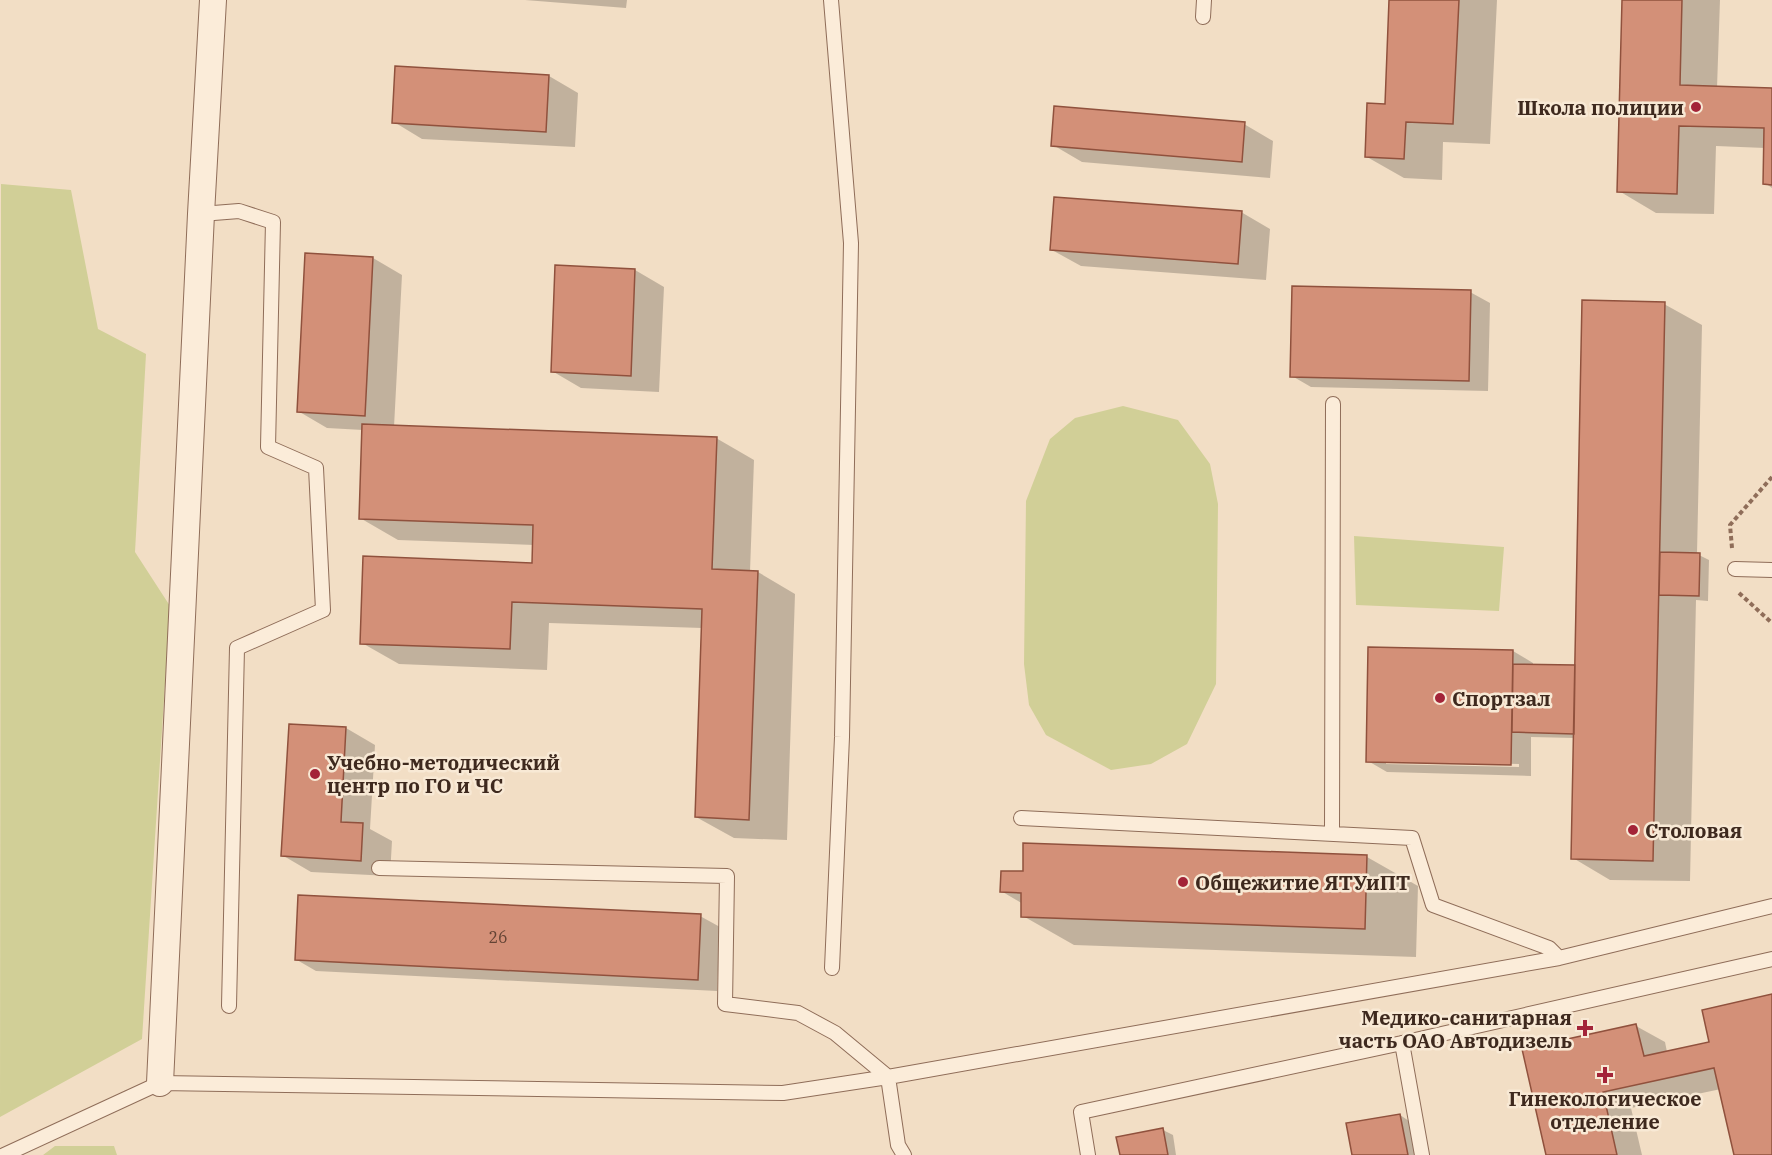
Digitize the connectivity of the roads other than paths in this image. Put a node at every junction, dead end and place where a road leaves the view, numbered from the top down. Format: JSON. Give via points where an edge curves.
{"nodes":[{"id":1,"x":213,"y":0,"type":"edge"},
{"id":2,"x":831,"y":0,"type":"edge"},
{"id":3,"x":1204,"y":0,"type":"edge"},
{"id":4,"x":1203,"y":18,"type":"dead end"},
{"id":5,"x":201,"y":214,"type":"junction"},
{"id":6,"x":1333,"y":404,"type":"dead end"},
{"id":7,"x":1735,"y":569,"type":"dead end"},
{"id":8,"x":1772,"y":570,"type":"edge"},
{"id":9,"x":1021,"y":818,"type":"dead end"},
{"id":10,"x":1332,"y":834,"type":"junction"},
{"id":11,"x":379,"y":868,"type":"dead end"},
{"id":12,"x":1772,"y":906,"type":"edge"},
{"id":13,"x":1559,"y":958,"type":"junction"},
{"id":14,"x":1772,"y":959,"type":"edge"},
{"id":15,"x":832,"y":968,"type":"dead end"},
{"id":16,"x":229,"y":1006,"type":"dead end"},
{"id":17,"x":1401,"y":1043,"type":"junction"},
{"id":18,"x":888,"y":1077,"type":"junction"},
{"id":19,"x":160,"y":1083,"type":"junction"},
{"id":20,"x":898,"y":1152,"type":"edge"},
{"id":21,"x":4,"y":1155,"type":"edge"},
{"id":22,"x":1088,"y":1155,"type":"edge"},
{"id":23,"x":1422,"y":1155,"type":"edge"}],
"edges":[{"from":1,"to":5,"type":"street"},
{"from":2,"to":15,"type":"lane","via":[[851,243],[842,737]]},
{"from":3,"to":4,"type":"lane"},
{"from":5,"to":16,"type":"lane","via":[[239,211],[273,222],[268,447],[316,468],[323,610],[237,648]]},
{"from":5,"to":19,"type":"street"},
{"from":6,"to":10,"type":"lane"},
{"from":7,"to":8,"type":"lane"},
{"from":9,"to":10,"type":"lane"},
{"from":10,"to":13,"type":"lane","via":[[1412,838],[1433,905],[1548,948]]},
{"from":11,"to":18,"type":"lane","via":[[727,876],[725,1004],[798,1013],[835,1033]]},
{"from":12,"to":13,"type":"lane"},
{"from":13,"to":18,"type":"lane"},
{"from":14,"to":17,"type":"lane"},
{"from":17,"to":22,"type":"lane","via":[[1081,1112]]},
{"from":17,"to":23,"type":"lane"},
{"from":18,"to":19,"type":"lane","via":[[783,1093]]},
{"from":18,"to":20,"type":"lane"},
{"from":19,"to":21,"type":"lane"}]}
